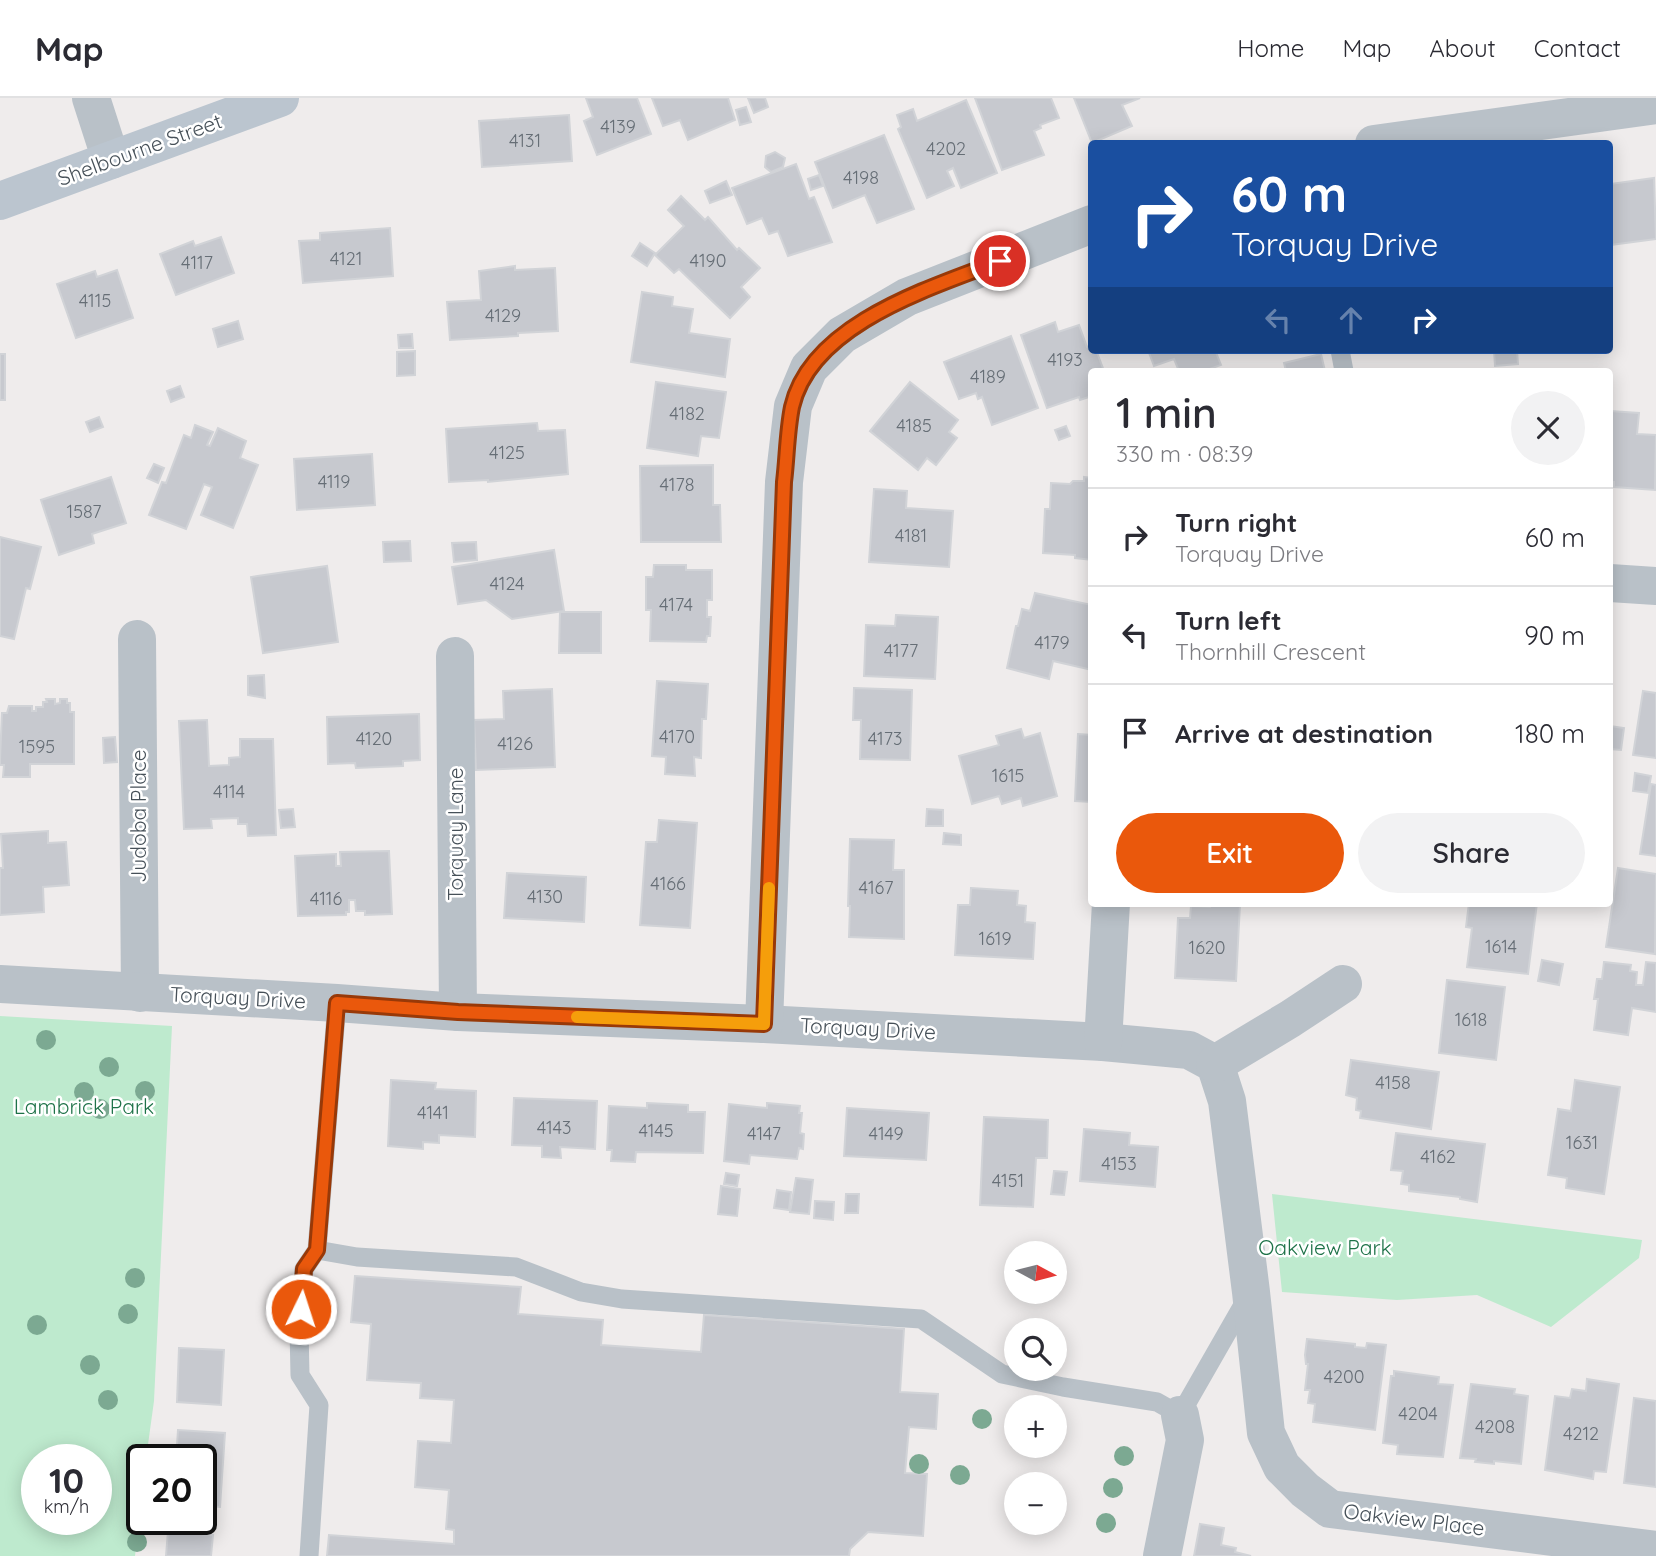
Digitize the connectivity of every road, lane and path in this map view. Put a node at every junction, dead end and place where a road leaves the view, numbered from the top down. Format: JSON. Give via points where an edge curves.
{"nodes":[{"id":1,"x":91,"y":98,"type":"edge"},
{"id":2,"x":280,"y":98,"type":"edge"},
{"id":3,"x":1656,"y":105,"type":"edge"},
{"id":4,"x":1403,"y":140,"type":"edge"},
{"id":5,"x":111,"y":160,"type":"junction"},
{"id":6,"x":0,"y":201,"type":"edge"},
{"id":7,"x":1088,"y":226,"type":"edge"},
{"id":8,"x":1613,"y":583,"type":"edge"},
{"id":9,"x":1656,"y":586,"type":"edge"},
{"id":10,"x":137,"y":639,"type":"dead end"},
{"id":11,"x":454,"y":656,"type":"dead end"},
{"id":12,"x":1111,"y":907,"type":"edge"},
{"id":13,"x":0,"y":984,"type":"edge"},
{"id":14,"x":1343,"y":984,"type":"dead end"},
{"id":15,"x":140,"y":993,"type":"junction"},
{"id":16,"x":337,"y":1003,"type":"junction"},
{"id":17,"x":458,"y":1012,"type":"junction"},
{"id":18,"x":764,"y":1024,"type":"junction"},
{"id":19,"x":1102,"y":1042,"type":"junction"},
{"id":20,"x":1215,"y":1064,"type":"junction"},
{"id":21,"x":317,"y":1250,"type":"junction"},
{"id":22,"x":1251,"y":1292,"type":"junction"},
{"id":23,"x":1180,"y":1415,"type":"junction"},
{"id":24,"x":1656,"y":1550,"type":"edge"},
{"id":25,"x":309,"y":1556,"type":"edge"},
{"id":26,"x":1162,"y":1556,"type":"edge"}],
"edges":[{"from":1,"to":5,"type":"street"},
{"from":2,"to":5,"type":"main road","name":"Shelbourne Street"},
{"from":3,"to":4,"type":"street"},
{"from":5,"to":6,"type":"main road","name":"Shelbourne Street"},
{"from":7,"to":18,"type":"street","via":[[907,297],[842,335],[809,368],[793,406],[784,482]]},
{"from":8,"to":9,"type":"street"},
{"from":10,"to":15,"type":"street","name":"Judoba Place"},
{"from":11,"to":17,"type":"street","name":"Torquay Lane"},
{"from":12,"to":19,"type":"street"},
{"from":13,"to":15,"type":"street","name":"Torquay Drive"},
{"from":14,"to":20,"type":"street"},
{"from":15,"to":16,"type":"street","name":"Torquay Drive"},
{"from":16,"to":17,"type":"street","name":"Torquay Drive"},
{"from":16,"to":21,"type":"lane"},
{"from":17,"to":18,"type":"street","name":"Torquay Drive"},
{"from":18,"to":19,"type":"street","name":"Torquay Drive"},
{"from":19,"to":20,"type":"street","name":"Torquay Drive","via":[[1189,1050]]},
{"from":20,"to":22,"type":"street","via":[[1227,1101]]},
{"from":21,"to":23,"type":"lane","via":[[516,1268],[581,1292],[622,1299],[921,1319],[1002,1374],[1157,1402]]},
{"from":21,"to":25,"type":"lane","via":[[304,1269],[299,1329],[300,1375],[319,1405]]},
{"from":22,"to":23,"type":"lane"},
{"from":22,"to":24,"type":"street","name":"Oakview Place","via":[[1266,1433],[1282,1468],[1330,1509]]},
{"from":23,"to":26,"type":"street","via":[[1185,1440]]}]}
